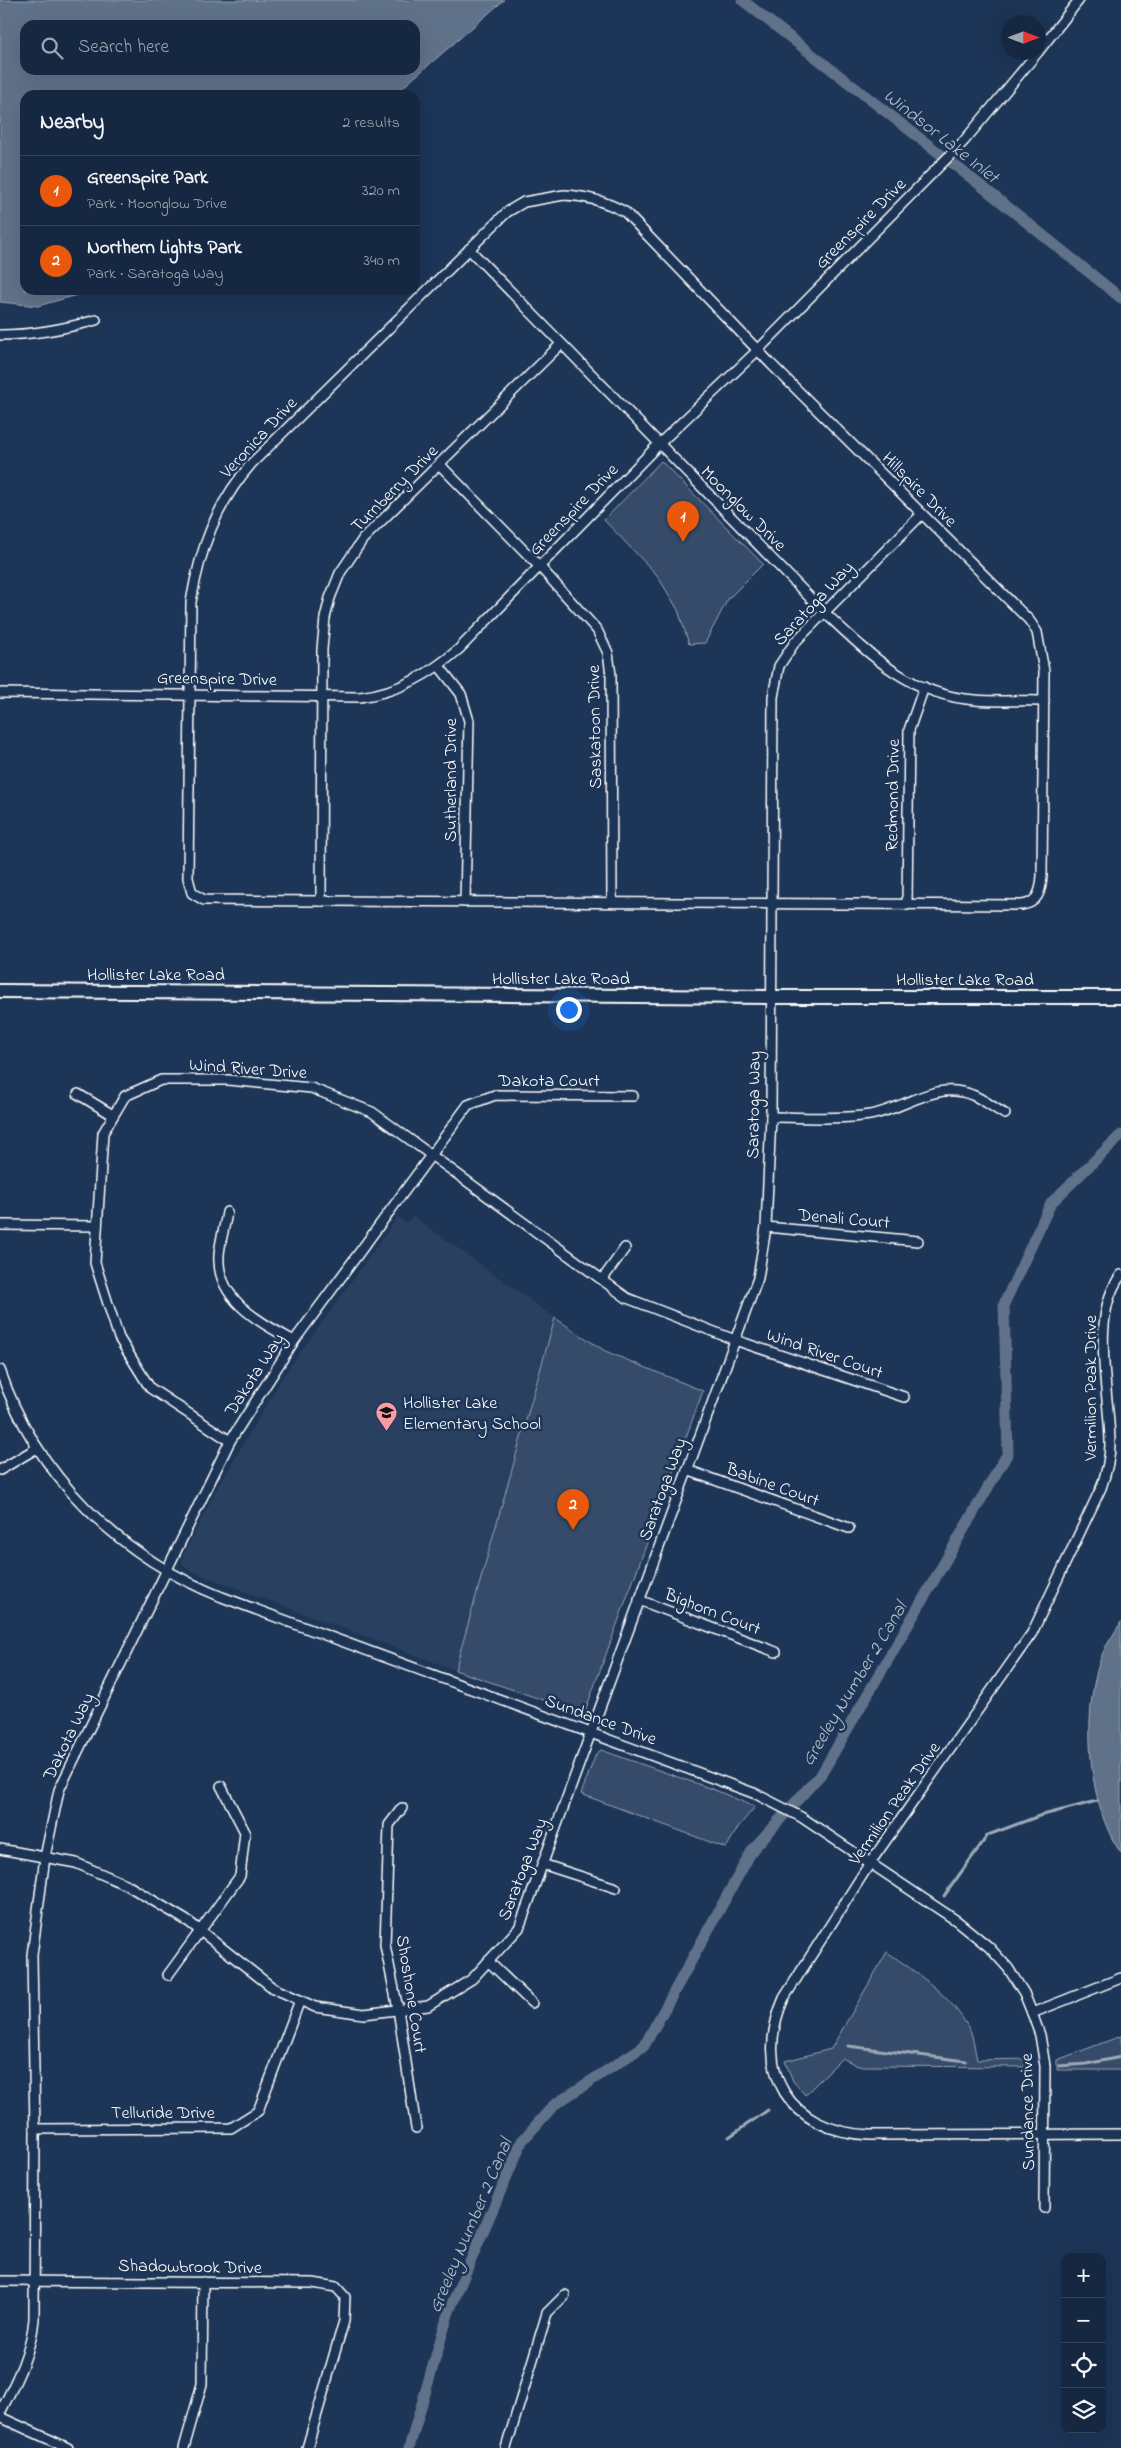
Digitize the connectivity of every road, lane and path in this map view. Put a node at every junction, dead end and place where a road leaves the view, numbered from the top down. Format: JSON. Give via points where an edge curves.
{"nodes":[{"id":1,"x":1079,"y":0,"type":"edge"},
{"id":2,"x":1046,"y":42,"type":"edge"},
{"id":3,"x":1031,"y":60,"type":"edge"},
{"id":4,"x":578,"y":196,"type":"joint"},
{"id":5,"x":469,"y":249,"type":"junction"},
{"id":6,"x":96,"y":320,"type":"dead end"},
{"id":7,"x":0,"y":335,"type":"edge"},
{"id":8,"x":561,"y":344,"type":"junction"},
{"id":9,"x":758,"y":350,"type":"junction"},
{"id":10,"x":659,"y":444,"type":"junction"},
{"id":11,"x":440,"y":465,"type":"junction"},
{"id":12,"x":922,"y":514,"type":"junction"},
{"id":13,"x":540,"y":567,"type":"junction"},
{"id":14,"x":823,"y":611,"type":"junction"},
{"id":15,"x":439,"y":666,"type":"junction"},
{"id":16,"x":924,"y":687,"type":"junction"},
{"id":17,"x":0,"y":692,"type":"edge"},
{"id":18,"x":190,"y":694,"type":"junction"},
{"id":19,"x":322,"y":696,"type":"junction"},
{"id":20,"x":1044,"y":701,"type":"junction"},
{"id":21,"x":321,"y":901,"type":"junction"},
{"id":22,"x":465,"y":902,"type":"junction"},
{"id":23,"x":612,"y":902,"type":"junction"},
{"id":24,"x":772,"y":905,"type":"junction"},
{"id":25,"x":907,"y":905,"type":"junction"},
{"id":26,"x":0,"y":991,"type":"edge"},
{"id":27,"x":771,"y":997,"type":"junction"},
{"id":28,"x":1120,"y":997,"type":"edge"},
{"id":29,"x":78,"y":1094,"type":"dead end"},
{"id":30,"x":633,"y":1096,"type":"dead end"},
{"id":31,"x":1005,"y":1114,"type":"dead end"},
{"id":32,"x":113,"y":1115,"type":"junction"},
{"id":33,"x":771,"y":1117,"type":"junction"},
{"id":34,"x":430,"y":1154,"type":"junction"},
{"id":35,"x":227,"y":1212,"type":"dead end"},
{"id":36,"x":0,"y":1225,"type":"edge"},
{"id":37,"x":97,"y":1226,"type":"junction"},
{"id":38,"x":766,"y":1227,"type":"junction"},
{"id":39,"x":918,"y":1241,"type":"dead end"},
{"id":40,"x":625,"y":1248,"type":"dead end"},
{"id":41,"x":1121,"y":1275,"type":"edge"},
{"id":42,"x":602,"y":1280,"type":"junction"},
{"id":43,"x":735,"y":1340,"type":"junction"},
{"id":44,"x":294,"y":1341,"type":"junction"},
{"id":45,"x":0,"y":1370,"type":"edge"},
{"id":46,"x":904,"y":1398,"type":"dead end"},
{"id":47,"x":230,"y":1441,"type":"junction"},
{"id":48,"x":37,"y":1448,"type":"junction"},
{"id":49,"x":0,"y":1470,"type":"edge"},
{"id":50,"x":687,"y":1470,"type":"junction"},
{"id":51,"x":849,"y":1528,"type":"dead end"},
{"id":52,"x":166,"y":1571,"type":"junction"},
{"id":53,"x":639,"y":1600,"type":"junction"},
{"id":54,"x":776,"y":1652,"type":"dead end"},
{"id":55,"x":590,"y":1732,"type":"junction"},
{"id":56,"x":222,"y":1786,"type":"dead end"},
{"id":57,"x":402,"y":1808,"type":"dead end"},
{"id":58,"x":0,"y":1848,"type":"edge"},
{"id":59,"x":45,"y":1857,"type":"junction"},
{"id":60,"x":870,"y":1863,"type":"junction"},
{"id":61,"x":542,"y":1864,"type":"junction"},
{"id":62,"x":616,"y":1888,"type":"dead end"},
{"id":63,"x":201,"y":1931,"type":"junction"},
{"id":64,"x":488,"y":1961,"type":"junction"},
{"id":65,"x":168,"y":1975,"type":"dead end"},
{"id":66,"x":1121,"y":1978,"type":"edge"},
{"id":67,"x":300,"y":2000,"type":"junction"},
{"id":68,"x":532,"y":2003,"type":"dead end"},
{"id":69,"x":398,"y":2009,"type":"junction"},
{"id":70,"x":1032,"y":2013,"type":"junction"},
{"id":71,"x":416,"y":2128,"type":"dead end"},
{"id":72,"x":35,"y":2129,"type":"junction"},
{"id":73,"x":1044,"y":2133,"type":"junction"},
{"id":74,"x":1121,"y":2134,"type":"edge"},
{"id":75,"x":1044,"y":2208,"type":"dead end"},
{"id":76,"x":0,"y":2281,"type":"edge"},
{"id":77,"x":35,"y":2281,"type":"junction"},
{"id":78,"x":203,"y":2282,"type":"junction"},
{"id":79,"x":565,"y":2295,"type":"dead end"},
{"id":80,"x":0,"y":2415,"type":"edge"},
{"id":81,"x":68,"y":2448,"type":"edge"},
{"id":82,"x":184,"y":2448,"type":"edge"},
{"id":83,"x":307,"y":2448,"type":"edge"},
{"id":84,"x":506,"y":2448,"type":"edge"}],
"edges":[{"from":1,"to":2,"type":"street","name":"Greenspire Drive"},
{"from":3,"to":9,"type":"street","name":"Greenspire Drive","via":[[964,141]]},
{"from":4,"to":5,"type":"street","name":"Veronica Drive","via":[[524,202],[508,212]]},
{"from":4,"to":9,"type":"street","name":"Hillspire Drive","via":[[607,203],[625,212]]},
{"from":5,"to":8,"type":"street","name":"Moonglow Drive"},
{"from":5,"to":18,"type":"street","name":"Veronica Drive","via":[[233,484],[208,533],[198,565],[192,602]]},
{"from":6,"to":7,"type":"street","via":[[44,333]]},
{"from":8,"to":10,"type":"street","name":"Moonglow Drive"},
{"from":8,"to":11,"type":"street","name":"Turnberry Drive"},
{"from":9,"to":10,"type":"street","name":"Greenspire Drive"},
{"from":9,"to":12,"type":"street","name":"Hillspire Drive"},
{"from":10,"to":13,"type":"street","name":"Greenspire Drive"},
{"from":10,"to":14,"type":"street","name":"Moonglow Drive"},
{"from":11,"to":13,"type":"street","name":"Saskatoon Drive"},
{"from":11,"to":19,"type":"street","name":"Turnberry Drive","via":[[364,539],[340,573],[325,618]]},
{"from":12,"to":14,"type":"street","name":"Saratoga Way"},
{"from":12,"to":20,"type":"street","name":"Hillspire Drive","via":[[1029,620],[1037,632],[1042,651]]},
{"from":13,"to":15,"type":"street","name":"Greenspire Drive"},
{"from":13,"to":23,"type":"street","name":"Saskatoon Drive","via":[[597,630],[608,653],[611,675]]},
{"from":14,"to":16,"type":"street","name":"Moonglow Drive","via":[[882,665]]},
{"from":14,"to":24,"type":"street","name":"Saratoga Way","via":[[783,659],[775,682]]},
{"from":15,"to":19,"type":"street","name":"Greenspire Drive","via":[[401,687],[377,695]]},
{"from":15,"to":22,"type":"street","name":"Sutherland Drive","via":[[461,694],[468,721]]},
{"from":16,"to":20,"type":"street","name":"Moonglow Drive","via":[[975,700]]},
{"from":16,"to":25,"type":"street","name":"Redmond Drive","via":[[909,730]]},
{"from":17,"to":18,"type":"street","name":"Greenspire Drive"},
{"from":18,"to":19,"type":"street","name":"Greenspire Drive"},
{"from":18,"to":21,"type":"street","name":"Veronica Drive","via":[[188,878],[192,893],[204,900]]},
{"from":19,"to":21,"type":"street","name":"Turnberry Drive"},
{"from":20,"to":25,"type":"street","name":"Hillspire Drive","via":[[1040,893],[1035,900],[1022,905]]},
{"from":21,"to":22,"type":"street"},
{"from":22,"to":23,"type":"street"},
{"from":23,"to":24,"type":"street"},
{"from":24,"to":25,"type":"street"},
{"from":24,"to":27,"type":"street","name":"Saratoga Way"},
{"from":26,"to":27,"type":"street","name":"Hollister Lake Road"},
{"from":27,"to":28,"type":"street","name":"Hollister Lake Road"},
{"from":27,"to":33,"type":"street","name":"Saratoga Way"},
{"from":29,"to":32,"type":"street"},
{"from":30,"to":34,"type":"street","name":"Dakota Court","via":[[495,1095],[468,1105]]},
{"from":31,"to":33,"type":"street","via":[[971,1094],[942,1091],[930,1092],[872,1114]]},
{"from":32,"to":34,"type":"street","name":"Wind River Drive","via":[[125,1096],[161,1080],[228,1080],[311,1088],[372,1112]]},
{"from":32,"to":37,"type":"street","name":"Wind River Drive","via":[[103,1132]]},
{"from":33,"to":38,"type":"street","name":"Saratoga Way"},
{"from":34,"to":42,"type":"street","name":"Wind River Drive"},
{"from":34,"to":44,"type":"street","name":"Dakota Way"},
{"from":35,"to":44,"type":"street","via":[[219,1254],[220,1272],[226,1288],[236,1304]]},
{"from":36,"to":37,"type":"street"},
{"from":37,"to":47,"type":"street","name":"Wind River Drive","via":[[95,1263],[119,1338],[150,1388]]},
{"from":38,"to":39,"type":"street","name":"Denali Court"},
{"from":38,"to":43,"type":"street","name":"Saratoga Way","via":[[758,1278]]},
{"from":40,"to":42,"type":"street"},
{"from":41,"to":60,"type":"street","name":"Vermilion Peak Drive","via":[[1107,1299],[1104,1321],[1110,1444],[1108,1467],[1101,1488],[1032,1633]]},
{"from":42,"to":43,"type":"street","name":"Wind River Drive","via":[[627,1298]]},
{"from":43,"to":46,"type":"street","name":"Wind River Court"},
{"from":43,"to":50,"type":"street","name":"Saratoga Way"},
{"from":44,"to":47,"type":"street","name":"Dakota Way"},
{"from":45,"to":48,"type":"street","name":"Sundance Drive","via":[[16,1410]]},
{"from":47,"to":52,"type":"street","name":"Dakota Way"},
{"from":48,"to":49,"type":"street"},
{"from":48,"to":52,"type":"street","name":"Sundance Drive","via":[[74,1497],[96,1519],[121,1541]]},
{"from":50,"to":51,"type":"street","name":"Babine Court"},
{"from":50,"to":53,"type":"street","name":"Saratoga Way"},
{"from":52,"to":55,"type":"street","name":"Sundance Drive","via":[[222,1597]]},
{"from":52,"to":59,"type":"street","name":"Dakota Way","via":[[60,1790]]},
{"from":53,"to":54,"type":"street","name":"Bighorn Court"},
{"from":53,"to":55,"type":"street","name":"Saratoga Way"},
{"from":55,"to":60,"type":"street","name":"Sundance Drive","via":[[768,1799]]},
{"from":55,"to":61,"type":"street","name":"Saratoga Way"},
{"from":56,"to":63,"type":"street","via":[[245,1832],[240,1876]]},
{"from":57,"to":69,"type":"street","name":"Shoshone Court","via":[[389,1825],[385,1945]]},
{"from":58,"to":59,"type":"street","name":"Saratoga Way"},
{"from":59,"to":63,"type":"street","name":"Saratoga Way","via":[[76,1863],[127,1885]]},
{"from":59,"to":72,"type":"street","name":"Dakota Way","via":[[32,1956]]},
{"from":60,"to":70,"type":"street","name":"Sundance Drive","via":[[957,1921],[989,1947],[1008,1968]]},
{"from":60,"to":73,"type":"street","name":"Vermilion Peak Drive","via":[[774,2019],[774,2067],[780,2086],[791,2103],[807,2116],[830,2129],[848,2134]]},
{"from":61,"to":62,"type":"street"},
{"from":61,"to":64,"type":"street","name":"Saratoga Way","via":[[519,1928]]},
{"from":63,"to":65,"type":"street"},
{"from":63,"to":67,"type":"street","name":"Saratoga Way","via":[[273,1988]]},
{"from":64,"to":68,"type":"street"},
{"from":64,"to":69,"type":"street","name":"Saratoga Way","via":[[472,1979],[428,2006]]},
{"from":66,"to":70,"type":"street"},
{"from":67,"to":69,"type":"street","name":"Saratoga Way","via":[[315,2007],[364,2014]]},
{"from":67,"to":72,"type":"street","name":"Telluride Drive","via":[[258,2111],[231,2128]]},
{"from":69,"to":71,"type":"street","name":"Shoshone Court"},
{"from":70,"to":73,"type":"street","name":"Sundance Drive","via":[[1040,2035],[1045,2066]]},
{"from":72,"to":77,"type":"street","name":"Dakota Way"},
{"from":73,"to":74,"type":"street","name":"Vermilion Peak Drive"},
{"from":73,"to":75,"type":"street","name":"Sundance Drive"},
{"from":76,"to":77,"type":"street","name":"Shadowbrook Drive"},
{"from":77,"to":78,"type":"street","name":"Shadowbrook Drive"},
{"from":77,"to":80,"type":"street","name":"Dakota Way","via":[[33,2336],[22,2369]]},
{"from":78,"to":82,"type":"street","via":[[202,2384]]},
{"from":78,"to":83,"type":"street","name":"Shadowbrook Drive","via":[[314,2283],[342,2291],[346,2306],[344,2321]]},
{"from":79,"to":84,"type":"street","via":[[548,2314]]},
{"from":80,"to":81,"type":"street"}]}
